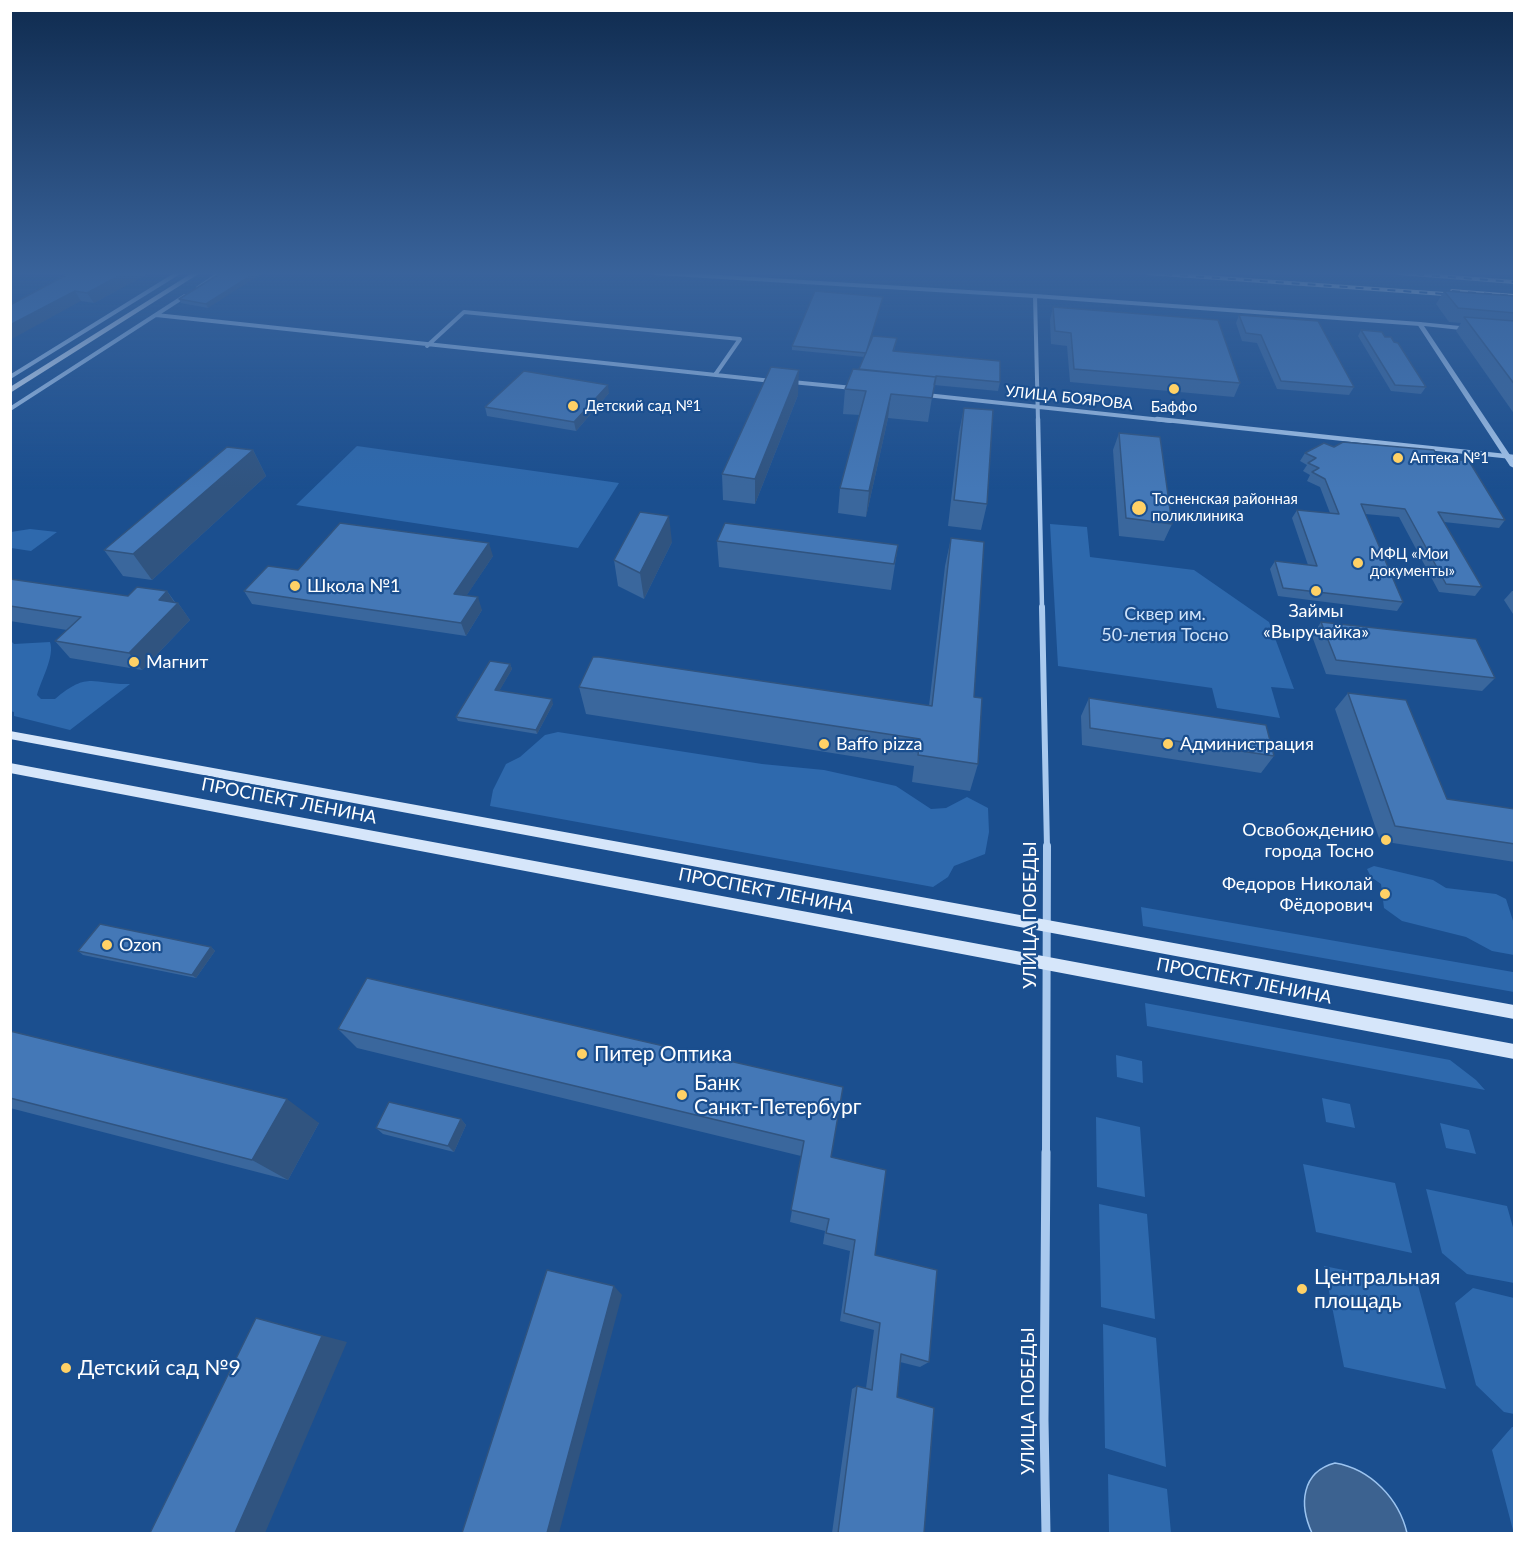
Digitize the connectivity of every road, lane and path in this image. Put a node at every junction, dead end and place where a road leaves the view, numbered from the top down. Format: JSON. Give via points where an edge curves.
{"nodes":[{"id":1,"x":62,"y":345,"type":"edge"},
{"id":2,"x":84,"y":345,"type":"edge"},
{"id":3,"x":109,"y":345,"type":"edge"},
{"id":4,"x":419,"y":345,"type":"edge"},
{"id":5,"x":736,"y":345,"type":"edge"},
{"id":6,"x":1036,"y":345,"type":"edge"},
{"id":7,"x":1434,"y":345,"type":"edge"},
{"id":8,"x":427,"y":346,"type":"joint"},
{"id":9,"x":715,"y":375,"type":"junction"},
{"id":10,"x":10,"y":377,"type":"edge"},
{"id":11,"x":773,"y":381,"type":"edge"},
{"id":12,"x":784,"y":382,"type":"edge"},
{"id":13,"x":854,"y":388,"type":"edge"},
{"id":14,"x":10,"y":392,"type":"edge"},
{"id":15,"x":923,"y":395,"type":"edge"},
{"id":16,"x":1038,"y":407,"type":"junction"},
{"id":17,"x":10,"y":409,"type":"edge"},
{"id":18,"x":1511,"y":457,"type":"edge"},
{"id":19,"x":1515,"y":466,"type":"edge"},
{"id":20,"x":10,"y":735,"type":"edge"},
{"id":21,"x":10,"y":768,"type":"edge"},
{"id":22,"x":1048,"y":925,"type":"junction"},
{"id":23,"x":1047,"y":964,"type":"junction"},
{"id":24,"x":1515,"y":1012,"type":"edge"},
{"id":25,"x":1515,"y":1052,"type":"edge"},
{"id":26,"x":1046,"y":1533,"type":"edge"}],
"edges":[{"from":1,"to":10,"type":"street"},
{"from":2,"to":14,"type":"main road"},
{"from":3,"to":17,"type":"street"},
{"from":4,"to":8,"type":"street"},
{"from":5,"to":9,"type":"street"},
{"from":6,"to":16,"type":"street","name":"УЛИЦА ПОБЕДЫ"},
{"from":7,"to":18,"type":"street"},
{"from":8,"to":9,"type":"street"},
{"from":9,"to":11,"type":"street"},
{"from":12,"to":13,"type":"street"},
{"from":15,"to":16,"type":"street","name":"УЛИЦА БОЯРОВА"},
{"from":16,"to":18,"type":"street","name":"УЛИЦА БОЯРОВА"},
{"from":16,"to":22,"type":"street","name":"УЛИЦА ПОБЕДЫ"},
{"from":18,"to":19,"type":"street"},
{"from":20,"to":22,"type":"main road","name":"ПРОСПЕКТ ЛЕНИНА"},
{"from":21,"to":23,"type":"main road","name":"ПРОСПЕКТ ЛЕНИНА"},
{"from":22,"to":23,"type":"street","name":"УЛИЦА ПОБЕДЫ"},
{"from":22,"to":24,"type":"main road","name":"ПРОСПЕКТ ЛЕНИНА"},
{"from":23,"to":25,"type":"main road","name":"ПРОСПЕКТ ЛЕНИНА"},
{"from":23,"to":26,"type":"street","name":"УЛИЦА ПОБЕДЫ"}]}
